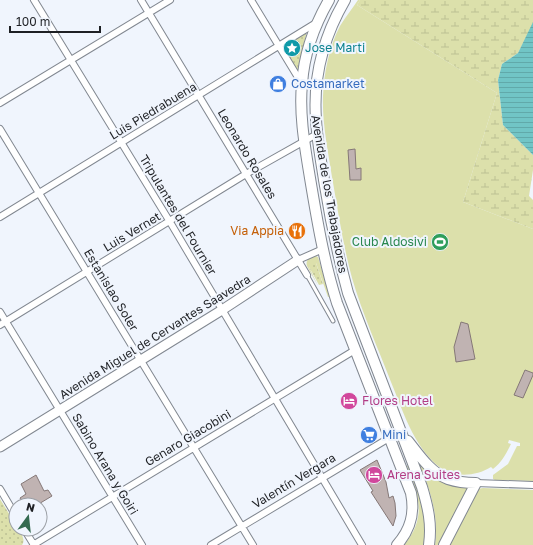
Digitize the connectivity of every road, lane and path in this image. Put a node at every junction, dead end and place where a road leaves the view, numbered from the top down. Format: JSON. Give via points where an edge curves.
{"nodes":[{"id":1,"x":34,"y":0,"type":"edge"},
{"id":2,"x":141,"y":0,"type":"edge"},
{"id":3,"x":170,"y":0,"type":"edge"},
{"id":4,"x":251,"y":0,"type":"edge"},
{"id":5,"x":329,"y":0,"type":"edge"},
{"id":6,"x":345,"y":0,"type":"edge"},
{"id":7,"x":149,"y":13,"type":"junction"},
{"id":8,"x":318,"y":22,"type":"junction"},
{"id":9,"x":279,"y":46,"type":"junction"},
{"id":10,"x":71,"y":60,"type":"junction"},
{"id":11,"x":302,"y":84,"type":"junction"},
{"id":12,"x":199,"y":96,"type":"junction"},
{"id":13,"x":0,"y":103,"type":"edge"},
{"id":14,"x":0,"y":129,"type":"edge"},
{"id":15,"x":317,"y":134,"type":"junction"},
{"id":16,"x":304,"y":140,"type":"junction"},
{"id":17,"x":122,"y":143,"type":"junction"},
{"id":18,"x":246,"y":174,"type":"junction"},
{"id":19,"x":39,"y":194,"type":"junction"},
{"id":20,"x":0,"y":217,"type":"edge"},
{"id":21,"x":170,"y":222,"type":"junction"},
{"id":22,"x":323,"y":249,"type":"junction"},
{"id":23,"x":298,"y":260,"type":"junction"},
{"id":24,"x":87,"y":272,"type":"junction"},
{"id":25,"x":307,"y":276,"type":"joint"},
{"id":26,"x":222,"y":310,"type":"junction"},
{"id":27,"x":0,"y":312,"type":"edge"},
{"id":28,"x":333,"y":321,"type":"dead end"},
{"id":29,"x":6,"y":322,"type":"junction"},
{"id":30,"x":0,"y":325,"type":"edge"},
{"id":31,"x":355,"y":350,"type":"junction"},
{"id":32,"x":141,"y":360,"type":"junction"},
{"id":33,"x":275,"y":398,"type":"junction"},
{"id":34,"x":60,"y":410,"type":"junction"},
{"id":35,"x":401,"y":432,"type":"junction"},
{"id":36,"x":389,"y":438,"type":"junction"},
{"id":37,"x":0,"y":447,"type":"edge"},
{"id":38,"x":194,"y":448,"type":"junction"},
{"id":39,"x":322,"y":477,"type":"junction"},
{"id":40,"x":476,"y":483,"type":"junction"},
{"id":41,"x":533,"y":486,"type":"edge"},
{"id":42,"x":0,"y":489,"type":"edge"},
{"id":43,"x":113,"y":497,"type":"junction"},
{"id":44,"x":8,"y":502,"type":"edge"},
{"id":45,"x":242,"y":526,"type":"junction"},
{"id":46,"x":33,"y":545,"type":"edge"},
{"id":47,"x":142,"y":545,"type":"edge"},
{"id":48,"x":211,"y":545,"type":"edge"},
{"id":49,"x":253,"y":545,"type":"edge"},
{"id":50,"x":362,"y":545,"type":"edge"},
{"id":51,"x":397,"y":545,"type":"edge"},
{"id":52,"x":429,"y":545,"type":"edge"},
{"id":53,"x":444,"y":545,"type":"edge"}],
"edges":[{"from":1,"to":10,"type":"street","name":"Tripulantes del Fournier"},
{"from":2,"to":7,"type":"street","name":"Leonardo Rosales"},
{"from":3,"to":7,"type":"street"},
{"from":4,"to":9,"type":"street"},
{"from":5,"to":8,"type":"main road","name":"Avenida de los Trabajadores"},
{"from":6,"to":15,"type":"main road","name":"Avenida de los Trabajadores","via":[[327,36],[319,64],[315,92]]},
{"from":7,"to":10,"type":"street"},
{"from":7,"to":12,"type":"street","name":"Leonardo Rosales"},
{"from":8,"to":9,"type":"street","name":"Luis Piedrabuena"},
{"from":8,"to":11,"type":"main road","name":"Avenida de los Trabajadores","via":[[308,52]]},
{"from":9,"to":11,"type":"street"},
{"from":9,"to":12,"type":"street","name":"Luis Piedrabuena"},
{"from":10,"to":13,"type":"street"},
{"from":10,"to":17,"type":"street","name":"Tripulantes del Fournier"},
{"from":11,"to":16,"type":"main road","name":"Avenida de los Trabajadores"},
{"from":12,"to":17,"type":"street","name":"Luis Piedrabuena"},
{"from":12,"to":18,"type":"street","name":"Leonardo Rosales"},
{"from":14,"to":19,"type":"street","name":"Estanislao Soler"},
{"from":15,"to":16,"type":"street","name":"Luis Vernet"},
{"from":15,"to":35,"type":"main road","name":"Avenida de los Trabajadores","via":[[339,261],[348,293]]},
{"from":16,"to":18,"type":"street","name":"Luis Vernet"},
{"from":16,"to":22,"type":"main road","name":"Avenida de los Trabajadores"},
{"from":17,"to":19,"type":"street","name":"Luis Piedrabuena"},
{"from":17,"to":21,"type":"street","name":"Tripulantes del Fournier"},
{"from":18,"to":21,"type":"street","name":"Luis Vernet"},
{"from":18,"to":23,"type":"street","name":"Leonardo Rosales"},
{"from":19,"to":20,"type":"street","name":"Luis Piedrabuena"},
{"from":19,"to":24,"type":"street","name":"Estanislao Soler"},
{"from":21,"to":24,"type":"street","name":"Luis Vernet"},
{"from":21,"to":26,"type":"street","name":"Tripulantes del Fournier"},
{"from":22,"to":23,"type":"street","name":"Avenida Miguel de Cervantes Saavedra"},
{"from":22,"to":31,"type":"main road","name":"Avenida de los Trabajadores","via":[[331,283]]},
{"from":23,"to":25,"type":"street","name":"Leonardo Rosales"},
{"from":23,"to":26,"type":"street","name":"Avenida Miguel de Cervantes Saavedra"},
{"from":24,"to":29,"type":"street","name":"Luis Vernet"},
{"from":24,"to":32,"type":"street","name":"Estanislao Soler"},
{"from":25,"to":28,"type":"lane","name":"Leonardo Rosales"},
{"from":26,"to":32,"type":"street","name":"Avenida Miguel de Cervantes Saavedra"},
{"from":26,"to":33,"type":"street","name":"Tripulantes del Fournier"},
{"from":27,"to":29,"type":"street","name":"Sabino Arana y Goiri"},
{"from":29,"to":30,"type":"street","name":"Luis Vernet"},
{"from":29,"to":34,"type":"street","name":"Sabino Arana y Goiri"},
{"from":31,"to":33,"type":"street","name":"Genaro Giacobini"},
{"from":31,"to":36,"type":"main road","name":"Avenida de los Trabajadores"},
{"from":32,"to":34,"type":"street","name":"Avenida Miguel de Cervantes Saavedra"},
{"from":32,"to":38,"type":"street","name":"Estanislao Soler"},
{"from":33,"to":38,"type":"street","name":"Genaro Giacobini"},
{"from":33,"to":39,"type":"street","name":"Tripulantes del Fournier"},
{"from":34,"to":37,"type":"street","name":"Avenida Miguel de Cervantes Saavedra"},
{"from":34,"to":43,"type":"street","name":"Sabino Arana y Goiri"},
{"from":35,"to":40,"type":"main road","via":[[423,460],[442,476],[456,481]]},
{"from":35,"to":52,"type":"main road","name":"Avenida de los Trabajadores","via":[[427,503],[431,526]]},
{"from":36,"to":39,"type":"street","name":"Valentín Vergara"},
{"from":36,"to":51,"type":"main road","name":"Avenida de los Trabajadores","via":[[407,482],[413,509],[408,529]]},
{"from":38,"to":43,"type":"street","name":"Genaro Giacobini"},
{"from":38,"to":45,"type":"street","name":"Estanislao Soler"},
{"from":39,"to":45,"type":"street","name":"Valentín Vergara"},
{"from":39,"to":50,"type":"street","name":"Tripulantes del Fournier"},
{"from":40,"to":41,"type":"street"},
{"from":40,"to":53,"type":"main road"},
{"from":42,"to":44,"type":"street"},
{"from":43,"to":46,"type":"street","name":"Genaro Giacobini"},
{"from":43,"to":47,"type":"street","name":"Sabino Arana y Goiri"},
{"from":45,"to":48,"type":"street","name":"Valentín Vergara"},
{"from":45,"to":49,"type":"street","name":"Estanislao Soler"}]}
